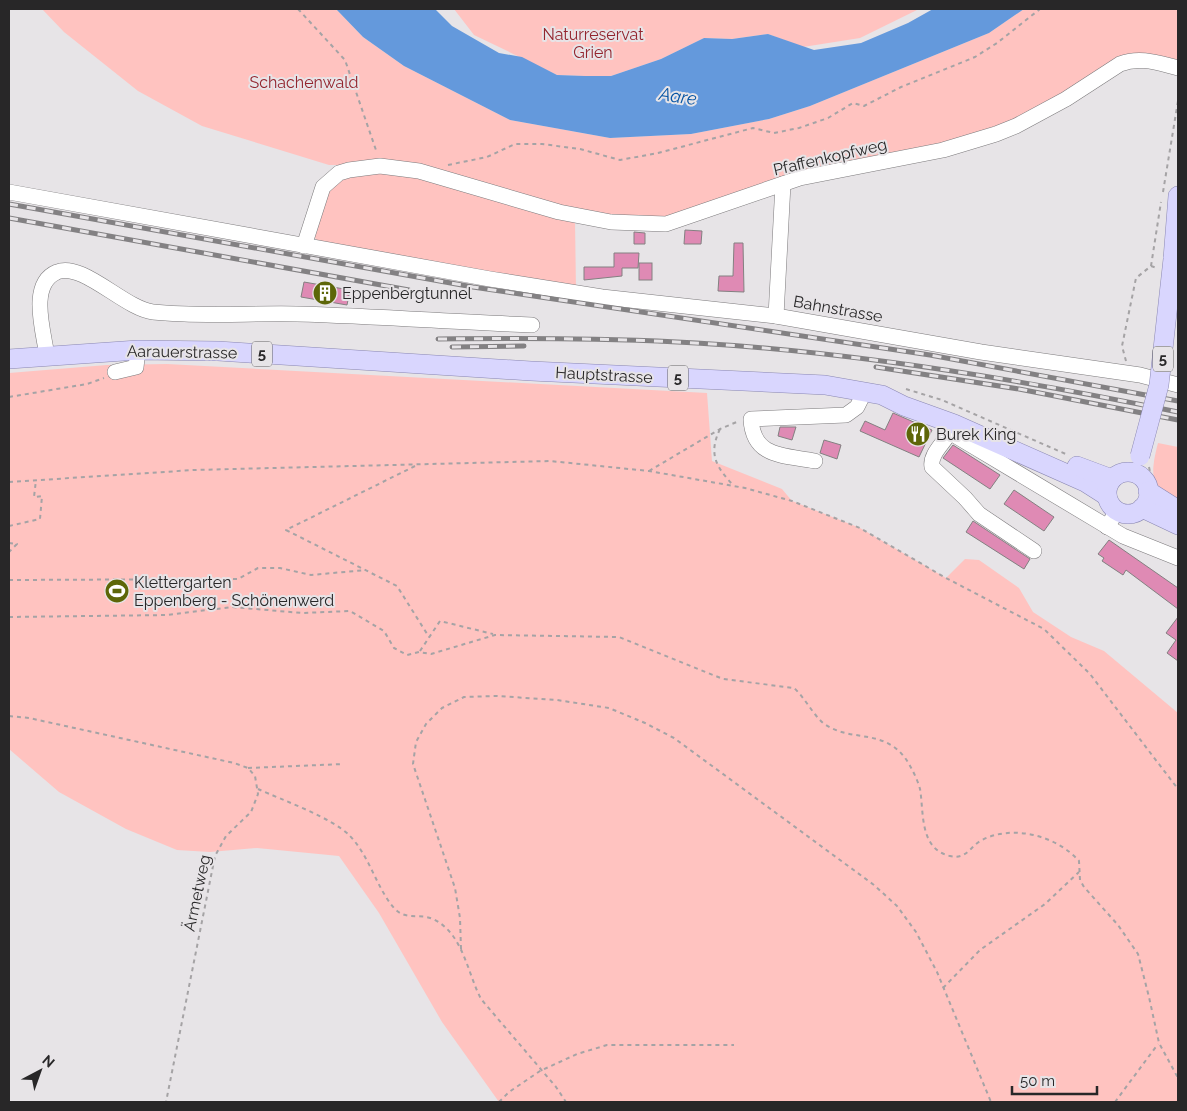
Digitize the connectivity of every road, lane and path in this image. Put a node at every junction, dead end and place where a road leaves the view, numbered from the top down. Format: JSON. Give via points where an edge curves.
{"nodes":[{"id":1,"x":298,"y":9,"type":"edge"},
{"id":2,"x":1040,"y":9,"type":"edge"},
{"id":3,"x":1178,"y":68,"type":"edge"},
{"id":4,"x":1178,"y":101,"type":"edge"},
{"id":5,"x":444,"y":165,"type":"dead end"},
{"id":6,"x":380,"y":166,"type":"junction"},
{"id":7,"x":783,"y":184,"type":"junction"},
{"id":8,"x":9,"y":192,"type":"edge"},
{"id":9,"x":1178,"y":196,"type":"edge"},
{"id":10,"x":304,"y":246,"type":"junction"},
{"id":11,"x":1166,"y":264,"type":"junction"},
{"id":12,"x":1151,"y":266,"type":"junction"},
{"id":13,"x":776,"y":316,"type":"junction"},
{"id":14,"x":532,"y":326,"type":"dead end"},
{"id":15,"x":138,"y":350,"type":"junction"},
{"id":16,"x":47,"y":356,"type":"junction"},
{"id":17,"x":9,"y":359,"type":"edge"},
{"id":18,"x":386,"y":362,"type":"joint"},
{"id":19,"x":115,"y":372,"type":"joint"},
{"id":20,"x":1140,"y":375,"type":"junction"},
{"id":21,"x":1178,"y":385,"type":"edge"},
{"id":22,"x":873,"y":393,"type":"junction"},
{"id":23,"x":9,"y":397,"type":"edge"},
{"id":24,"x":751,"y":419,"type":"junction"},
{"id":25,"x":953,"y":428,"type":"junction"},
{"id":26,"x":720,"y":429,"type":"junction"},
{"id":27,"x":814,"y":461,"type":"dead end"},
{"id":28,"x":1137,"y":464,"type":"junction"},
{"id":29,"x":418,"y":465,"type":"junction"},
{"id":30,"x":649,"y":471,"type":"junction"},
{"id":31,"x":36,"y":480,"type":"junction"},
{"id":32,"x":9,"y":482,"type":"edge"},
{"id":33,"x":735,"y":486,"type":"junction"},
{"id":34,"x":1112,"y":495,"type":"junction"},
{"id":35,"x":1145,"y":499,"type":"junction"},
{"id":36,"x":1178,"y":510,"type":"edge"},
{"id":37,"x":1178,"y":525,"type":"edge"},
{"id":38,"x":9,"y":526,"type":"edge"},
{"id":39,"x":1107,"y":527,"type":"junction"},
{"id":40,"x":9,"y":543,"type":"edge"},
{"id":41,"x":1034,"y":550,"type":"dead end"},
{"id":42,"x":9,"y":552,"type":"edge"},
{"id":43,"x":1178,"y":558,"type":"edge"},
{"id":44,"x":366,"y":570,"type":"junction"},
{"id":45,"x":9,"y":580,"type":"edge"},
{"id":46,"x":9,"y":617,"type":"edge"},
{"id":47,"x":495,"y":635,"type":"junction"},
{"id":48,"x":430,"y":637,"type":"junction"},
{"id":49,"x":419,"y":652,"type":"junction"},
{"id":50,"x":9,"y":716,"type":"edge"},
{"id":51,"x":343,"y":764,"type":"dead end"},
{"id":52,"x":248,"y":768,"type":"junction"},
{"id":53,"x":258,"y":789,"type":"junction"},
{"id":54,"x":1178,"y":789,"type":"edge"},
{"id":55,"x":1080,"y":872,"type":"junction"},
{"id":56,"x":462,"y":949,"type":"junction"},
{"id":57,"x":943,"y":988,"type":"junction"},
{"id":58,"x":1159,"y":1044,"type":"junction"},
{"id":59,"x":734,"y":1045,"type":"dead end"},
{"id":60,"x":540,"y":1071,"type":"junction"},
{"id":61,"x":1178,"y":1078,"type":"edge"},
{"id":62,"x":166,"y":1102,"type":"edge"},
{"id":63,"x":500,"y":1102,"type":"edge"},
{"id":64,"x":566,"y":1102,"type":"edge"},
{"id":65,"x":991,"y":1102,"type":"edge"},
{"id":66,"x":1115,"y":1102,"type":"edge"}],
"edges":[{"from":1,"to":6,"type":"path","via":[[345,60]]},
{"from":2,"to":5,"type":"path","via":[[975,57],[864,106],[853,103],[828,118],[799,128],[774,133],[753,128],[620,160],[580,149],[515,144],[487,157]]},
{"from":3,"to":7,"type":"street","name":"Pfaffenkopfweg","via":[[1156,62],[1129,61],[1066,99],[996,134],[943,150]]},
{"from":4,"to":12,"type":"path"},
{"from":6,"to":7,"type":"street","name":"Pfaffenkopfweg","via":[[419,171],[517,201],[611,222],[678,222]]},
{"from":6,"to":10,"type":"street","name":"Pfaffenkopfweg","via":[[344,172],[329,180],[323,187]]},
{"from":7,"to":13,"type":"street"},
{"from":8,"to":10,"type":"street","name":"Bahnstrasse"},
{"from":9,"to":11,"type":"main road","number":"5"},
{"from":10,"to":13,"type":"street","name":"Bahnstrasse","via":[[602,297]]},
{"from":11,"to":12,"type":"path"},
{"from":11,"to":28,"type":"main road","number":"5","bridge":true,"via":[[1159,385]]},
{"from":12,"to":20,"type":"path","via":[[1136,278],[1122,346],[1126,363]]},
{"from":13,"to":20,"type":"street","name":"Bahnstrasse","via":[[981,352]]},
{"from":14,"to":16,"type":"street","via":[[299,314],[148,311],[67,270],[57,272],[41,287]]},
{"from":15,"to":16,"type":"main road","name":"Aarauerstrasse","number":"5"},
{"from":15,"to":18,"type":"main road","name":"Aarauerstrasse","number":"5","via":[[218,351]]},
{"from":15,"to":19,"type":"street","via":[[136,367]]},
{"from":16,"to":17,"type":"main road","name":"Aarauerstrasse","number":"5"},
{"from":18,"to":22,"type":"main road","name":"Hauptstrasse","number":"5","via":[[806,384]]},
{"from":19,"to":23,"type":"path","via":[[87,384]]},
{"from":20,"to":21,"type":"street","name":"Bahnstrasse"},
{"from":22,"to":24,"type":"street","via":[[846,415]]},
{"from":22,"to":25,"type":"main road","name":"Hauptstrasse","number":"5"},
{"from":22,"to":34,"type":"main road","name":"Hauptstrasse","number":"5","via":[[908,397],[929,404]]},
{"from":24,"to":26,"type":"path"},
{"from":24,"to":27,"type":"street","via":[[754,439],[767,451]]},
{"from":25,"to":34,"type":"main road","name":"Hauptstrasse","number":"5"},
{"from":25,"to":39,"type":"street"},
{"from":25,"to":41,"type":"street","via":[[932,459],[932,467],[979,514]]},
{"from":26,"to":30,"type":"path"},
{"from":26,"to":33,"type":"path","via":[[714,442],[714,453],[719,470]]},
{"from":28,"to":34,"type":"main road","via":[[1120,473]]},
{"from":28,"to":35,"type":"main road","via":[[1144,480]]},
{"from":29,"to":30,"type":"path","via":[[550,461]]},
{"from":29,"to":31,"type":"path","via":[[194,470]]},
{"from":29,"to":44,"type":"path","via":[[286,530]]},
{"from":30,"to":33,"type":"path"},
{"from":31,"to":32,"type":"path"},
{"from":31,"to":38,"type":"path","via":[[34,497],[42,496],[40,519]]},
{"from":33,"to":54,"type":"path","via":[[792,501],[860,528],[1044,629],[1090,674]]},
{"from":34,"to":35,"type":"main road","via":[[1130,513]]},
{"from":34,"to":39,"type":"street"},
{"from":35,"to":36,"type":"main road"},
{"from":35,"to":37,"type":"main road"},
{"from":39,"to":43,"type":"street"},
{"from":40,"to":42,"type":"path","via":[[17,544]]},
{"from":44,"to":45,"type":"path","via":[[311,575],[280,568],[258,568],[238,579]]},
{"from":44,"to":48,"type":"path","via":[[397,586]]},
{"from":46,"to":49,"type":"path","via":[[167,615],[232,607],[302,612],[350,610],[384,631],[394,648],[407,655]]},
{"from":47,"to":48,"type":"path","via":[[440,621]]},
{"from":47,"to":49,"type":"path","via":[[431,654]]},
{"from":47,"to":55,"type":"path","via":[[620,637],[723,679],[794,688],[823,722],[841,732],[871,736],[892,744],[909,763],[919,787],[925,834],[934,848],[950,856],[966,855],[982,840],[1017,831],[1043,838],[1072,852],[1079,861]]},
{"from":48,"to":49,"type":"path"},
{"from":50,"to":52,"type":"path"},
{"from":51,"to":52,"type":"path"},
{"from":52,"to":53,"type":"path","via":[[255,776]]},
{"from":53,"to":56,"type":"path","via":[[336,826],[350,836],[394,909],[402,916],[432,918],[450,932]]},
{"from":53,"to":62,"type":"path","name":"Ärmetweg","via":[[251,812],[226,836],[215,856]]},
{"from":55,"to":57,"type":"path","via":[[1045,904],[980,950]]},
{"from":55,"to":58,"type":"path","via":[[1084,888],[1118,925],[1138,954]]},
{"from":56,"to":57,"type":"path","via":[[456,888],[413,764],[416,742],[426,724],[442,708],[464,697],[558,700],[609,708],[674,738],[874,885],[897,906],[916,932]]},
{"from":56,"to":60,"type":"path","via":[[472,983],[481,999]]},
{"from":57,"to":65,"type":"path"},
{"from":58,"to":61,"type":"path"},
{"from":58,"to":66,"type":"path"},
{"from":59,"to":60,"type":"path","via":[[607,1045]]},
{"from":60,"to":63,"type":"path"},
{"from":60,"to":64,"type":"path"}]}
